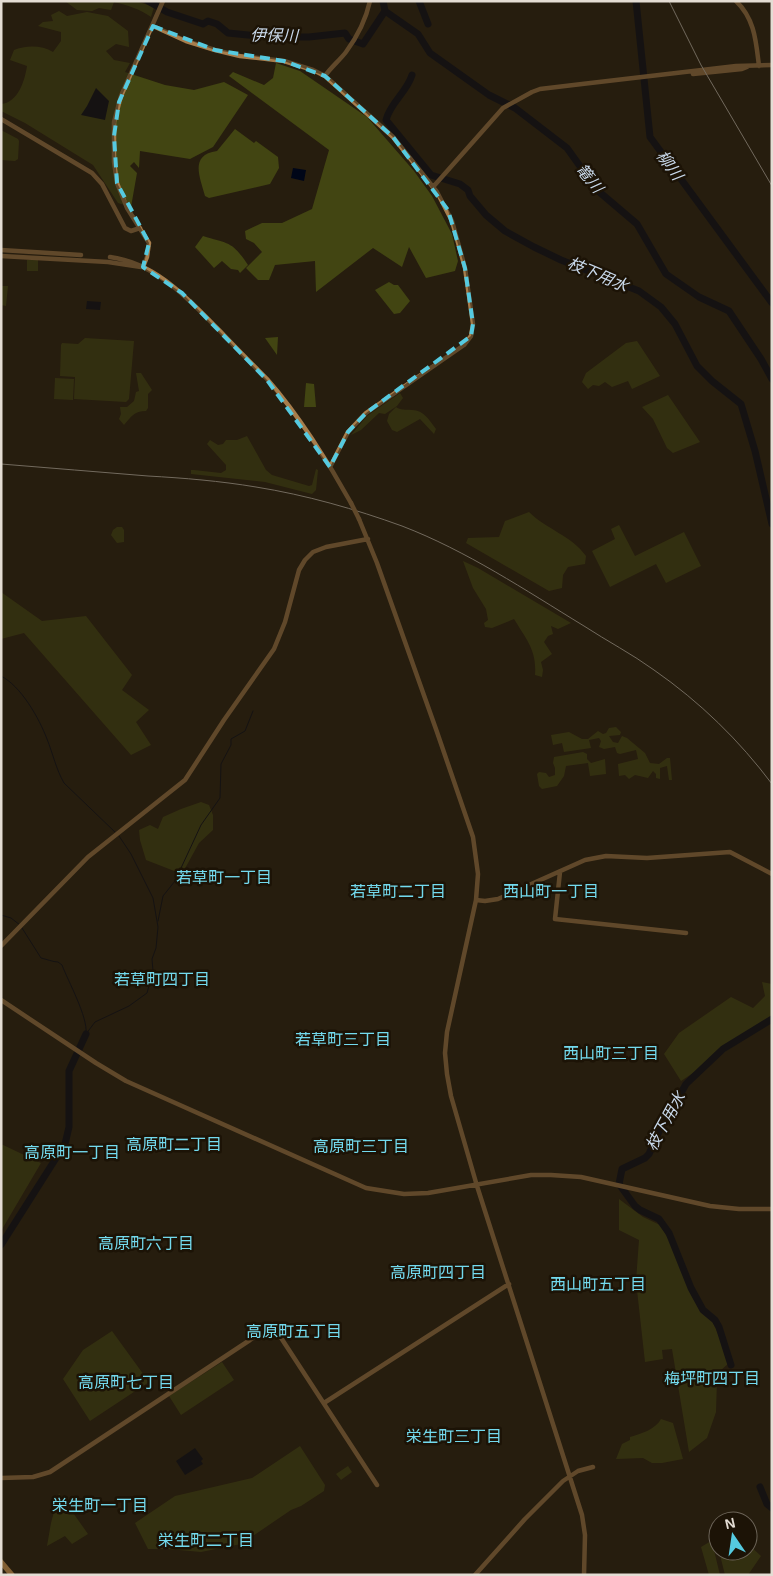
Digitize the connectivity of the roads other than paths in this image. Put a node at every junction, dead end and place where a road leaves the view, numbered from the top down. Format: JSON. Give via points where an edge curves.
{"nodes":[{"id":1,"x":163,"y":1,"type":"edge"},
{"id":2,"x":370,"y":1,"type":"edge"},
{"id":3,"x":736,"y":1,"type":"edge"},
{"id":4,"x":153,"y":26,"type":"junction"},
{"id":5,"x":772,"y":65,"type":"edge"},
{"id":6,"x":759,"y":66,"type":"junction"},
{"id":7,"x":325,"y":76,"type":"junction"},
{"id":8,"x":1,"y":119,"type":"edge"},
{"id":9,"x":434,"y":187,"type":"junction"},
{"id":10,"x":140,"y":228,"type":"junction"},
{"id":11,"x":1,"y":250,"type":"edge"},
{"id":12,"x":81,"y":255,"type":"dead end"},
{"id":13,"x":1,"y":256,"type":"edge"},
{"id":14,"x":110,"y":257,"type":"dead end"},
{"id":15,"x":143,"y":267,"type":"junction"},
{"id":16,"x":330,"y":467,"type":"junction"},
{"id":17,"x":368,"y":539,"type":"junction"},
{"id":18,"x":560,"y":872,"type":"junction"},
{"id":19,"x":772,"y":874,"type":"edge"},
{"id":20,"x":476,"y":900,"type":"junction"},
{"id":21,"x":686,"y":933,"type":"dead end"},
{"id":22,"x":1,"y":946,"type":"edge"},
{"id":23,"x":1,"y":1000,"type":"edge"},
{"id":24,"x":477,"y":1186,"type":"junction"},
{"id":25,"x":772,"y":1209,"type":"edge"},
{"id":26,"x":509,"y":1284,"type":"junction"},
{"id":27,"x":324,"y":1403,"type":"junction"},
{"id":28,"x":593,"y":1467,"type":"dead end"},
{"id":29,"x":570,"y":1476,"type":"junction"},
{"id":30,"x":1,"y":1478,"type":"edge"},
{"id":31,"x":377,"y":1485,"type":"dead end"},
{"id":32,"x":1,"y":1562,"type":"edge"},
{"id":33,"x":12,"y":1575,"type":"edge"},
{"id":34,"x":476,"y":1575,"type":"edge"},
{"id":35,"x":584,"y":1575,"type":"edge"}],
"edges":[{"from":1,"to":4,"type":"street"},
{"from":2,"to":7,"type":"street","via":[[355,38]]},
{"from":3,"to":6,"type":"street","via":[[753,27]]},
{"from":4,"to":7,"type":"street","via":[[215,50],[284,61]]},
{"from":4,"to":10,"type":"street","via":[[121,96],[114,122],[117,183]]},
{"from":5,"to":6,"type":"street"},
{"from":6,"to":9,"type":"street","via":[[540,89],[499,112]]},
{"from":7,"to":9,"type":"street","via":[[393,137]]},
{"from":8,"to":10,"type":"street","via":[[92,172],[102,184],[125,228],[131,231]]},
{"from":9,"to":16,"type":"street","via":[[448,210],[459,245],[467,282],[472,333],[464,345],[366,413],[348,432]]},
{"from":10,"to":15,"type":"street","via":[[149,243]]},
{"from":11,"to":12,"type":"street"},
{"from":13,"to":15,"type":"street"},
{"from":14,"to":15,"type":"street","via":[[133,261]]},
{"from":15,"to":16,"type":"street","via":[[182,293],[267,380]]},
{"from":16,"to":17,"type":"street","bridge":true},
{"from":17,"to":20,"type":"street","via":[[473,837],[478,874]]},
{"from":17,"to":22,"type":"street","via":[[326,547],[313,552],[305,560],[274,649],[185,780],[74,869]]},
{"from":18,"to":19,"type":"street","via":[[594,857],[647,858],[724,852],[736,854]]},
{"from":18,"to":20,"type":"street","via":[[498,899]]},
{"from":18,"to":21,"type":"street","via":[[555,919]]},
{"from":20,"to":24,"type":"street","via":[[445,1053],[451,1096]]},
{"from":23,"to":24,"type":"street","via":[[96,1063],[134,1084],[366,1188],[412,1194]]},
{"from":24,"to":25,"type":"street","via":[[531,1175],[581,1177],[710,1206]]},
{"from":24,"to":26,"type":"street"},
{"from":26,"to":27,"type":"street"},
{"from":26,"to":29,"type":"street"},
{"from":27,"to":30,"type":"street","via":[[272,1324],[50,1472],[33,1477]]},
{"from":27,"to":31,"type":"street"},
{"from":28,"to":29,"type":"street"},
{"from":29,"to":34,"type":"street","via":[[525,1519]]},
{"from":29,"to":35,"type":"street","via":[[584,1524]]},
{"from":32,"to":33,"type":"highway"}]}
